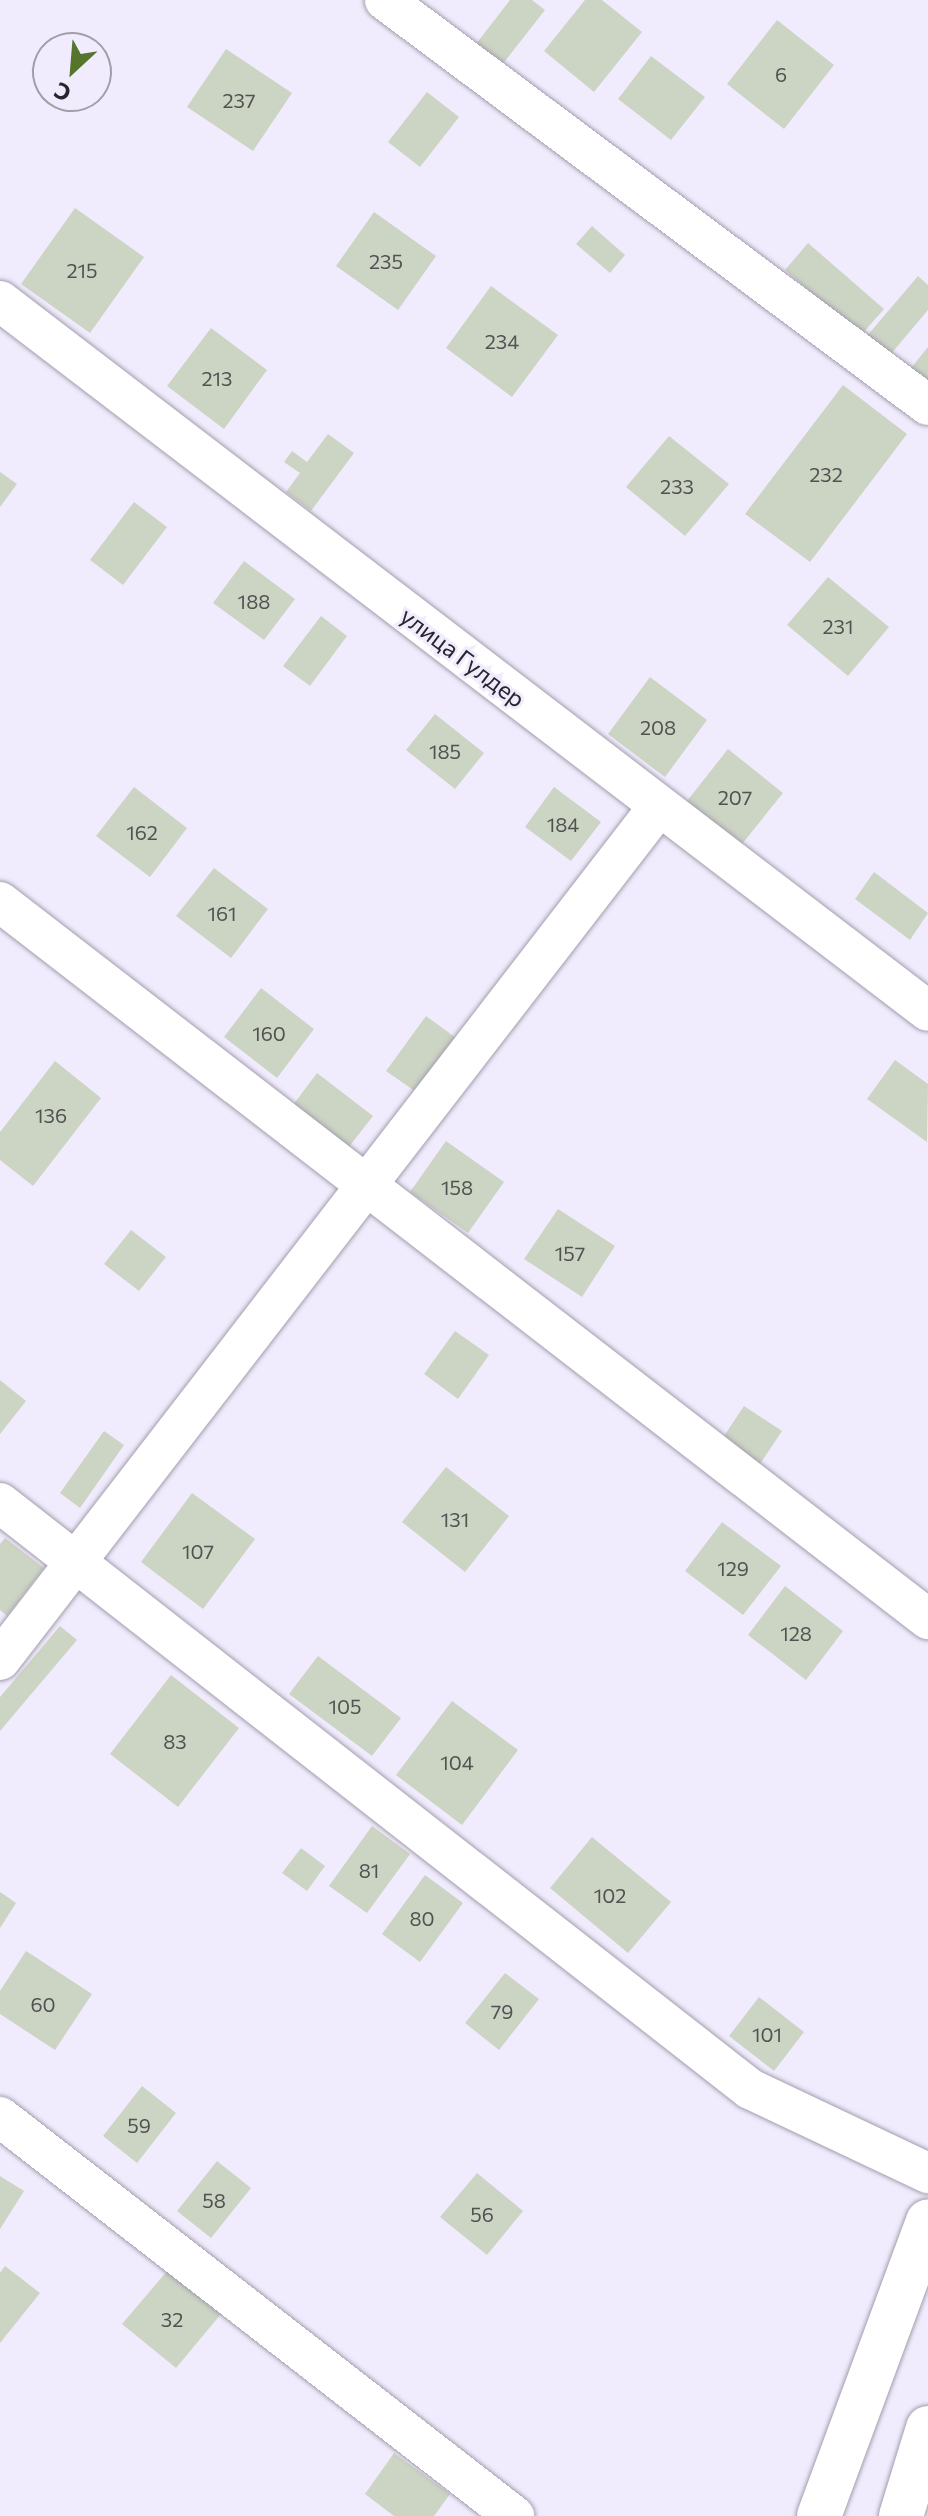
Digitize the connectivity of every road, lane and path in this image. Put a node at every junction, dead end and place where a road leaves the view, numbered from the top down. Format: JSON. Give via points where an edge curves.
{"nodes":[{"id":1,"x":385,"y":0,"type":"edge"},
{"id":2,"x":0,"y":301,"type":"edge"},
{"id":3,"x":928,"y":405,"type":"edge"},
{"id":4,"x":659,"y":806,"type":"junction"},
{"id":5,"x":0,"y":902,"type":"edge"},
{"id":6,"x":928,"y":1011,"type":"edge"},
{"id":7,"x":368,"y":1186,"type":"junction"},
{"id":8,"x":0,"y":1503,"type":"edge"},
{"id":9,"x":76,"y":1562,"type":"junction"},
{"id":10,"x":928,"y":1619,"type":"edge"},
{"id":11,"x":0,"y":1660,"type":"edge"},
{"id":12,"x":0,"y":2117,"type":"edge"},
{"id":13,"x":928,"y":2173,"type":"edge"},
{"id":14,"x":928,"y":2221,"type":"edge"},
{"id":15,"x":928,"y":2428,"type":"edge"},
{"id":16,"x":514,"y":2516,"type":"edge"},
{"id":17,"x":819,"y":2516,"type":"edge"},
{"id":18,"x":901,"y":2516,"type":"edge"}],
"edges":[{"from":1,"to":3,"type":"street"},
{"from":2,"to":4,"type":"street","name":"улица Гулдер"},
{"from":4,"to":6,"type":"street","name":"улица Гулдер"},
{"from":4,"to":7,"type":"street"},
{"from":5,"to":7,"type":"street"},
{"from":7,"to":9,"type":"street"},
{"from":7,"to":10,"type":"street"},
{"from":8,"to":9,"type":"street"},
{"from":9,"to":11,"type":"street"},
{"from":9,"to":13,"type":"street","via":[[750,2089]]},
{"from":12,"to":16,"type":"street"},
{"from":14,"to":17,"type":"main road"},
{"from":15,"to":18,"type":"main road"}]}
